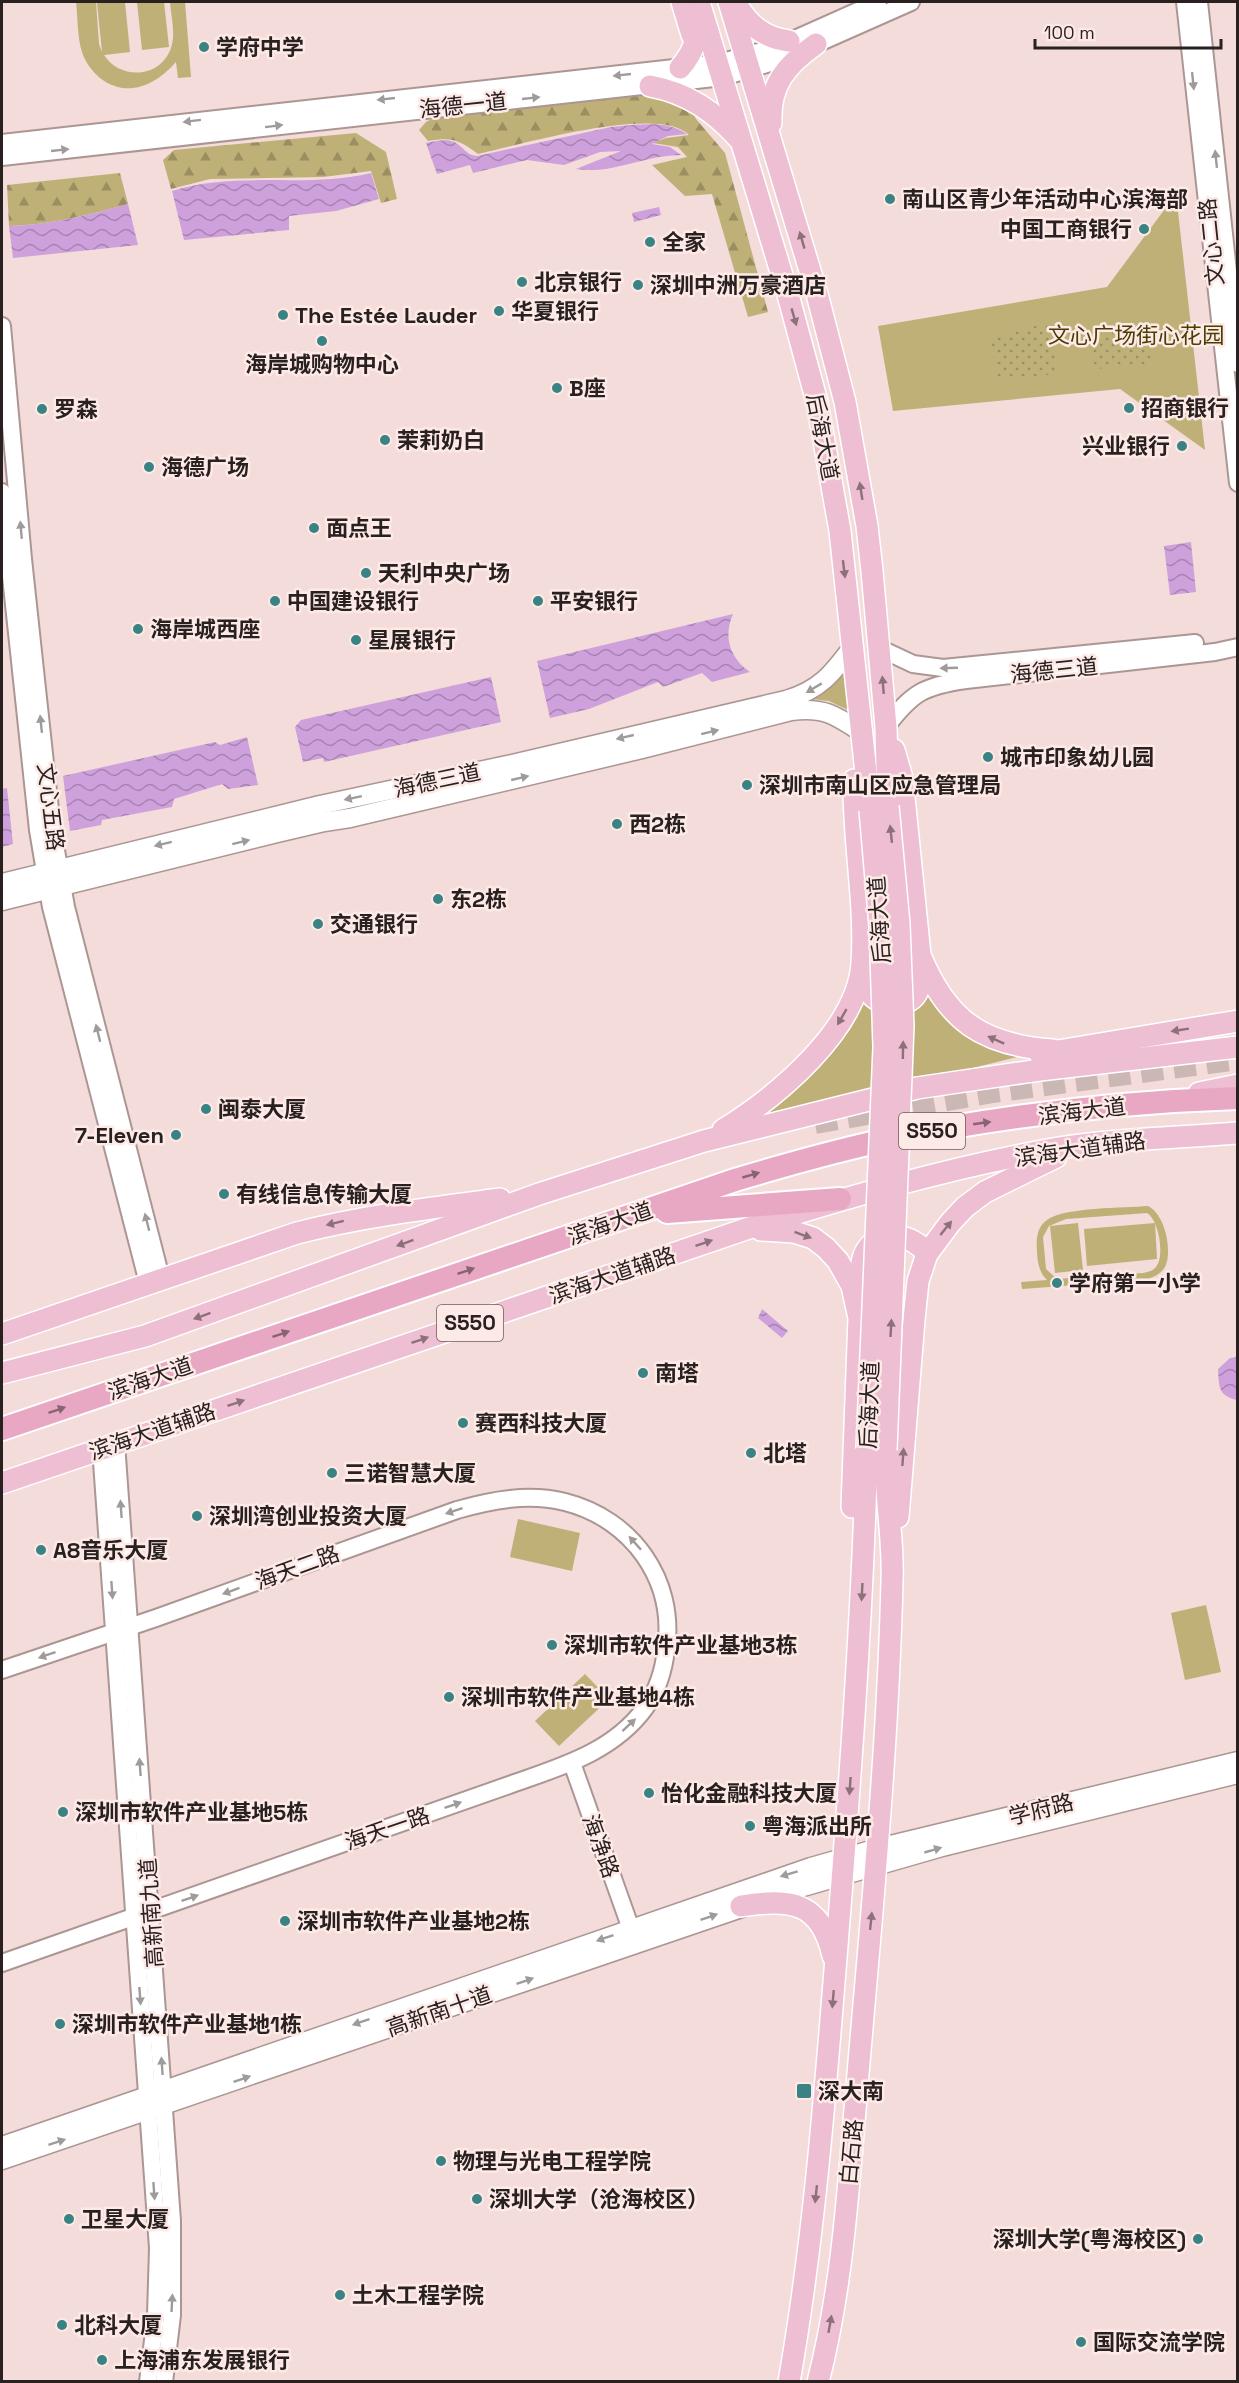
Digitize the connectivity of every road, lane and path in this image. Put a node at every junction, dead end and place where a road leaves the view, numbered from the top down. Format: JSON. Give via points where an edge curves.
{"nodes":[{"id":1,"x":682,"y":2,"type":"edge"},
{"id":2,"x":699,"y":2,"type":"edge"},
{"id":3,"x":729,"y":2,"type":"edge"},
{"id":4,"x":735,"y":2,"type":"edge"},
{"id":5,"x":746,"y":2,"type":"edge"},
{"id":6,"x":878,"y":2,"type":"edge"},
{"id":7,"x":911,"y":2,"type":"edge"},
{"id":8,"x":1185,"y":2,"type":"edge"},
{"id":9,"x":1199,"y":2,"type":"edge"},
{"id":10,"x":756,"y":29,"type":"junction"},
{"id":11,"x":789,"y":41,"type":"junction"},
{"id":12,"x":816,"y":44,"type":"junction"},
{"id":13,"x":694,"y":48,"type":"junction"},
{"id":14,"x":748,"y":64,"type":"junction"},
{"id":15,"x":680,"y":68,"type":"junction"},
{"id":16,"x":721,"y":70,"type":"junction"},
{"id":17,"x":650,"y":86,"type":"junction"},
{"id":18,"x":741,"y":140,"type":"junction"},
{"id":19,"x":2,"y":143,"type":"edge"},
{"id":20,"x":777,"y":156,"type":"junction"},
{"id":21,"x":2,"y":157,"type":"edge"},
{"id":22,"x":2,"y":326,"type":"edge"},
{"id":23,"x":1231,"y":334,"type":"edge"},
{"id":24,"x":1234,"y":355,"type":"edge"},
{"id":25,"x":1238,"y":483,"type":"edge"},
{"id":26,"x":2,"y":492,"type":"edge"},
{"id":27,"x":1238,"y":642,"type":"edge"},
{"id":28,"x":853,"y":646,"type":"junction"},
{"id":29,"x":1238,"y":647,"type":"edge"},
{"id":30,"x":879,"y":648,"type":"junction"},
{"id":31,"x":886,"y":728,"type":"junction"},
{"id":32,"x":861,"y":732,"type":"junction"},
{"id":33,"x":879,"y":808,"type":"junction"},
{"id":34,"x":54,"y":879,"type":"junction"},
{"id":35,"x":2,"y":883,"type":"edge"},
{"id":36,"x":2,"y":901,"type":"edge"},
{"id":37,"x":920,"y":955,"type":"junction"},
{"id":38,"x":862,"y":965,"type":"junction"},
{"id":39,"x":1238,"y":1021,"type":"edge"},
{"id":40,"x":1238,"y":1047,"type":"edge"},
{"id":41,"x":1053,"y":1050,"type":"junction"},
{"id":42,"x":1238,"y":1085,"type":"edge"},
{"id":43,"x":917,"y":1088,"type":"junction"},
{"id":44,"x":1238,"y":1098,"type":"edge"},
{"id":45,"x":1148,"y":1103,"type":"junction"},
{"id":46,"x":1238,"y":1133,"type":"edge"},
{"id":47,"x":704,"y":1141,"type":"junction"},
{"id":48,"x":1099,"y":1143,"type":"junction"},
{"id":49,"x":539,"y":1194,"type":"junction"},
{"id":50,"x":840,"y":1199,"type":"junction"},
{"id":51,"x":636,"y":1214,"type":"junction"},
{"id":52,"x":746,"y":1229,"type":"junction"},
{"id":53,"x":927,"y":1254,"type":"junction"},
{"id":54,"x":155,"y":1281,"type":"junction"},
{"id":55,"x":858,"y":1318,"type":"junction"},
{"id":56,"x":2,"y":1334,"type":"edge"},
{"id":57,"x":2,"y":1373,"type":"edge"},
{"id":58,"x":2,"y":1429,"type":"edge"},
{"id":59,"x":109,"y":1446,"type":"junction"},
{"id":60,"x":876,"y":1449,"type":"junction"},
{"id":61,"x":2,"y":1483,"type":"edge"},
{"id":62,"x":864,"y":1564,"type":"junction"},
{"id":63,"x":892,"y":1578,"type":"junction"},
{"id":64,"x":664,"y":1594,"type":"joint"},
{"id":65,"x":123,"y":1629,"type":"junction"},
{"id":66,"x":2,"y":1670,"type":"edge"},
{"id":67,"x":1238,"y":1761,"type":"edge"},
{"id":68,"x":572,"y":1763,"type":"junction"},
{"id":69,"x":1238,"y":1774,"type":"edge"},
{"id":70,"x":878,"y":1857,"type":"junction"},
{"id":71,"x":844,"y":1866,"type":"junction"},
{"id":72,"x":741,"y":1906,"type":"junction"},
{"id":73,"x":142,"y":1914,"type":"junction"},
{"id":74,"x":631,"y":1929,"type":"junction"},
{"id":75,"x":2,"y":1963,"type":"edge"},
{"id":76,"x":835,"y":1967,"type":"junction"},
{"id":77,"x":156,"y":2101,"type":"junction"},
{"id":78,"x":2,"y":2146,"type":"edge"},
{"id":79,"x":2,"y":2160,"type":"edge"},
{"id":80,"x":148,"y":2382,"type":"edge"},
{"id":81,"x":164,"y":2382,"type":"edge"},
{"id":82,"x":789,"y":2382,"type":"edge"},
{"id":83,"x":818,"y":2382,"type":"edge"}],
"edges":[{"from":1,"to":13,"type":"main road"},
{"from":2,"to":13,"type":"main road"},
{"from":2,"to":16,"type":"main road","name":"后海大道"},
{"from":3,"to":14,"type":"main road","name":"后海大道"},
{"from":4,"to":10,"type":"main road"},
{"from":5,"to":10,"type":"main road"},
{"from":6,"to":11,"type":"street","name":"海德一道"},
{"from":7,"to":12,"type":"street","name":"海德一道"},
{"from":8,"to":23,"type":"street","name":"文心二路","one_way":true},
{"from":23,"to":9,"type":"street","name":"文心二路","one_way":true},
{"from":10,"to":11,"type":"main road","via":[[774,39]]},
{"from":11,"to":14,"type":"street","name":"海德一道"},
{"from":12,"to":14,"type":"street","name":"海德一道","via":[[780,60]]},
{"from":12,"to":20,"type":"main road","via":[[795,58],[780,78],[773,97],[772,131]]},
{"from":13,"to":15,"type":"main road"},
{"from":14,"to":16,"type":"street","name":"海德一道"},
{"from":14,"to":20,"type":"main road","name":"后海大道"},
{"from":15,"to":16,"type":"street","name":"海德一道"},
{"from":15,"to":19,"type":"street","name":"海德一道","one_way":true},
{"from":16,"to":17,"type":"street","name":"海德一道"},
{"from":16,"to":18,"type":"main road","name":"后海大道"},
{"from":17,"to":18,"type":"main road","via":[[695,101]]},
{"from":21,"to":17,"type":"street","name":"海德一道","one_way":true},
{"from":18,"to":28,"type":"main road","name":"后海大道","one_way":true,"via":[[817,402],[840,531]]},
{"from":30,"to":20,"type":"main road","name":"后海大道","one_way":true,"via":[[867,526],[843,393]]},
{"from":34,"to":22,"type":"street","name":"文心五路","one_way":true},
{"from":23,"to":24,"type":"street","name":"文心二路"},
{"from":24,"to":25,"type":"street","name":"文心二路"},
{"from":26,"to":34,"type":"street","name":"文心五路","via":[[38,830]]},
{"from":27,"to":30,"type":"street","name":"海德三道","one_way":true,"via":[[943,668],[913,664]]},
{"from":28,"to":32,"type":"main road","name":"后海大道"},
{"from":28,"to":34,"type":"main road","name":"海德三道","one_way":true,"via":[[825,681],[786,700],[320,805]]},
{"from":29,"to":31,"type":"street","name":"海德三道","via":[[938,685],[914,696]]},
{"from":31,"to":30,"type":"main road","name":"后海大道","one_way":true},
{"from":31,"to":33,"type":"main road","name":"后海大道"},
{"from":37,"to":31,"type":"main road","one_way":true,"via":[[902,778]]},
{"from":32,"to":33,"type":"main road","name":"后海大道"},
{"from":34,"to":32,"type":"main road","name":"海德三道","one_way":true,"via":[[350,819],[791,711],[823,710]]},
{"from":32,"to":38,"type":"main road","via":[[854,792]]},
{"from":33,"to":60,"type":"main road","name":"后海大道","bridge":true,"via":[[885,1038]]},
{"from":34,"to":35,"type":"main road","name":"海德三道"},
{"from":34,"to":36,"type":"main road","name":"海德三道"},
{"from":34,"to":54,"type":"street","name":"文心五路"},
{"from":37,"to":38,"type":"main road","via":[[921,982],[915,997],[899,1004],[890,1005],[872,996]]},
{"from":41,"to":37,"type":"main road","one_way":true,"via":[[1000,1043],[979,1032],[941,996]]},
{"from":38,"to":47,"type":"main road","one_way":true,"via":[[845,1014],[829,1038],[778,1092]]},
{"from":39,"to":41,"type":"main road","one_way":true},
{"from":40,"to":43,"type":"main road","name":"滨海大道"},
{"from":41,"to":43,"type":"main road"},
{"from":42,"to":45,"type":"main road","number":"S550"},
{"from":43,"to":47,"type":"main road","name":"滨海大道"},
{"from":44,"to":45,"type":"highway","name":"滨海大道","number":"S550"},
{"from":51,"to":45,"type":"highway","name":"滨海大道","number":"S550","one_way":true,"via":[[735,1180],[885,1140],[958,1126]]},
{"from":46,"to":48,"type":"main road","name":"滨海大道辅路","number":"S550"},
{"from":47,"to":49,"type":"main road","name":"滨海大道"},
{"from":48,"to":50,"type":"main road","name":"滨海大道辅路","number":"S550","via":[[1043,1151]]},
{"from":53,"to":48,"type":"main road","one_way":true,"via":[[950,1223],[985,1192],[1059,1156]]},
{"from":49,"to":54,"type":"main road","one_way":true,"via":[[342,1222]]},
{"from":49,"to":57,"type":"main road","name":"滨海大道","one_way":true,"via":[[145,1336]]},
{"from":50,"to":51,"type":"highway"},
{"from":50,"to":52,"type":"main road","name":"滨海大道辅路","number":"S550"},
{"from":58,"to":51,"type":"highway","name":"滨海大道","number":"S550","one_way":true},
{"from":52,"to":55,"type":"main road","one_way":true,"via":[[794,1232],[813,1238],[826,1248],[846,1274]]},
{"from":59,"to":52,"type":"main road","name":"滨海大道辅路","number":"S550","one_way":true},
{"from":53,"to":55,"type":"main road","via":[[916,1242],[900,1236],[870,1245],[863,1257]]},
{"from":63,"to":53,"type":"main road","one_way":true,"via":[[918,1281]]},
{"from":54,"to":56,"type":"main road"},
{"from":55,"to":62,"type":"main road","via":[[851,1493]]},
{"from":59,"to":61,"type":"main road","name":"滨海大道辅路","number":"S550"},
{"from":59,"to":65,"type":"street","name":"高新南九道"},
{"from":60,"to":62,"type":"main road","name":"后海大道"},
{"from":60,"to":63,"type":"main road","name":"后海大道","via":[[885,1486]]},
{"from":62,"to":71,"type":"main road","name":"后海大道","one_way":true},
{"from":63,"to":70,"type":"main road","name":"后海大道"},
{"from":64,"to":65,"type":"street","name":"海天二路","one_way":true,"via":[[639,1547],[611,1522],[564,1502],[522,1497],[457,1510]]},
{"from":68,"to":64,"type":"street","name":"海天一路","one_way":true,"via":[[614,1739],[650,1700],[665,1659],[668,1623]]},
{"from":65,"to":66,"type":"street","name":"海天二路","one_way":true},
{"from":65,"to":73,"type":"street","name":"高新南九道"},
{"from":67,"to":70,"type":"main road","name":"学府路"},
{"from":73,"to":68,"type":"street","name":"海天一路","one_way":true},
{"from":68,"to":74,"type":"street","name":"海净路"},
{"from":70,"to":69,"type":"main road","name":"学府路","one_way":true,"via":[[942,1847]]},
{"from":70,"to":71,"type":"main road","name":"学府路"},
{"from":83,"to":70,"type":"main road","name":"白石路","one_way":true,"via":[[845,2216]]},
{"from":71,"to":72,"type":"main road","name":"高新南十道"},
{"from":71,"to":74,"type":"main road","name":"高新南十道","one_way":true,"via":[[779,1877]]},
{"from":71,"to":76,"type":"main road","name":"白石路"},
{"from":72,"to":76,"type":"main road","via":[[778,1902],[811,1912],[824,1928]]},
{"from":77,"to":72,"type":"main road","name":"高新南十道","one_way":true},
{"from":73,"to":75,"type":"street","name":"海天一路"},
{"from":73,"to":77,"type":"street","name":"高新南九道"},
{"from":74,"to":77,"type":"main road","name":"高新南十道","one_way":true},
{"from":76,"to":82,"type":"main road","name":"白石路","one_way":true,"via":[[813,2228]]},
{"from":77,"to":78,"type":"main road","name":"高新南十道"},
{"from":79,"to":77,"type":"main road","name":"高新南十道","one_way":true},
{"from":77,"to":80,"type":"street","name":"高新南九道","one_way":true,"via":[[158,2271]]},
{"from":81,"to":77,"type":"street","name":"高新南九道","one_way":true,"via":[[172,2315],[174,2247]]}]}
